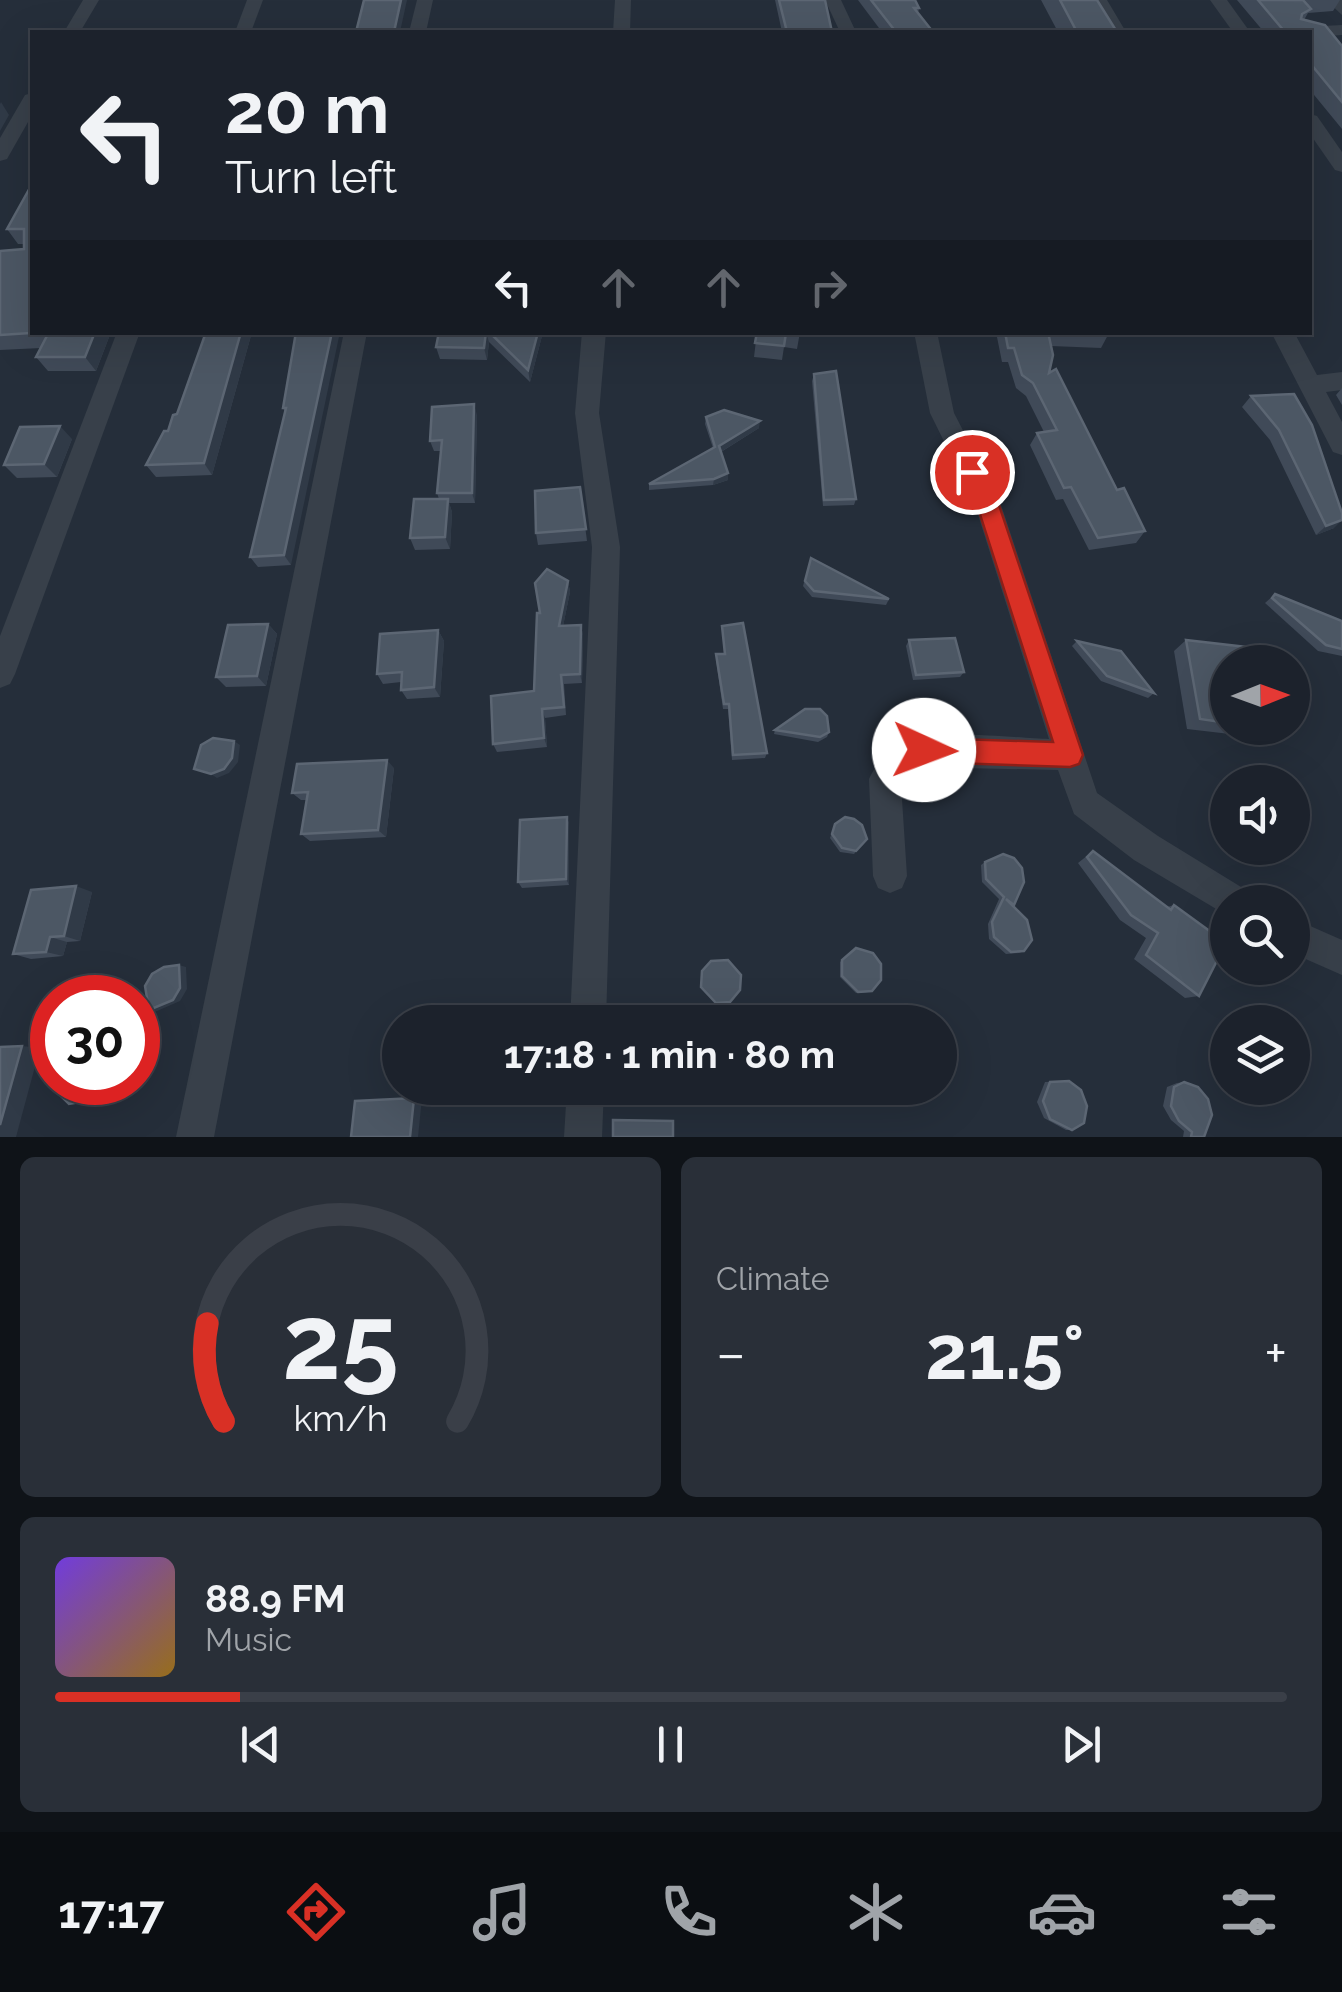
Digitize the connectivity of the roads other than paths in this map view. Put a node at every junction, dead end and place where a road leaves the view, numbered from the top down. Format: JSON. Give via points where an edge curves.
{"nodes":[{"id":1,"x":91,"y":0,"type":"edge"},
{"id":2,"x":255,"y":0,"type":"edge"},
{"id":3,"x":425,"y":0,"type":"edge"},
{"id":4,"x":623,"y":0,"type":"edge"},
{"id":5,"x":833,"y":0,"type":"edge"},
{"id":6,"x":1099,"y":0,"type":"edge"},
{"id":7,"x":1218,"y":0,"type":"edge"},
{"id":8,"x":1334,"y":0,"type":"edge"},
{"id":9,"x":1342,"y":10,"type":"edge"},
{"id":10,"x":73,"y":30,"type":"edge"},
{"id":11,"x":244,"y":30,"type":"edge"},
{"id":12,"x":418,"y":30,"type":"edge"},
{"id":13,"x":622,"y":30,"type":"edge"},
{"id":14,"x":847,"y":30,"type":"edge"},
{"id":15,"x":1117,"y":30,"type":"edge"},
{"id":16,"x":1240,"y":30,"type":"edge"},
{"id":17,"x":1342,"y":30,"type":"edge"},
{"id":18,"x":1312,"y":32,"type":"edge"},
{"id":19,"x":30,"y":102,"type":"edge"},
{"id":20,"x":1312,"y":123,"type":"edge"},
{"id":21,"x":0,"y":155,"type":"edge"},
{"id":22,"x":1342,"y":166,"type":"edge"},
{"id":23,"x":128,"y":335,"type":"edge"},
{"id":24,"x":355,"y":335,"type":"edge"},
{"id":25,"x":594,"y":335,"type":"edge"},
{"id":26,"x":926,"y":335,"type":"edge"},
{"id":27,"x":1284,"y":335,"type":"edge"},
{"id":28,"x":1342,"y":381,"type":"edge"},
{"id":29,"x":1312,"y":384,"type":"junction"},
{"id":30,"x":1342,"y":445,"type":"edge"},
{"id":31,"x":0,"y":674,"type":"edge"},
{"id":32,"x":1070,"y":755,"type":"junction"},
{"id":33,"x":890,"y":876,"type":"dead end"},
{"id":34,"x":1210,"y":887,"type":"edge"},
{"id":35,"x":1310,"y":943,"type":"edge"},
{"id":36,"x":1342,"y":958,"type":"edge"},
{"id":37,"x":589,"y":1005,"type":"edge"},
{"id":38,"x":585,"y":1105,"type":"edge"},
{"id":39,"x":195,"y":1137,"type":"edge"},
{"id":40,"x":583,"y":1137,"type":"edge"}],
"edges":[{"from":1,"to":10,"type":"street"},
{"from":2,"to":11,"type":"street"},
{"from":3,"to":12,"type":"street"},
{"from":4,"to":13,"type":"street"},
{"from":5,"to":14,"type":"street"},
{"from":6,"to":15,"type":"street"},
{"from":7,"to":16,"type":"street"},
{"from":8,"to":9,"type":"street"},
{"from":17,"to":18,"type":"street"},
{"from":19,"to":21,"type":"street"},
{"from":20,"to":22,"type":"street"},
{"from":23,"to":31,"type":"street"},
{"from":24,"to":39,"type":"street"},
{"from":25,"to":37,"type":"street","via":[[587,412],[606,548]]},
{"from":26,"to":32,"type":"street","via":[[942,412],[987,502]]},
{"from":27,"to":29,"type":"street"},
{"from":28,"to":29,"type":"street"},
{"from":29,"to":30,"type":"street"},
{"from":32,"to":33,"type":"street","via":[[908,754],[884,779]]},
{"from":32,"to":34,"type":"street","via":[[1086,802]]},
{"from":35,"to":36,"type":"street"},
{"from":38,"to":40,"type":"street"}]}
